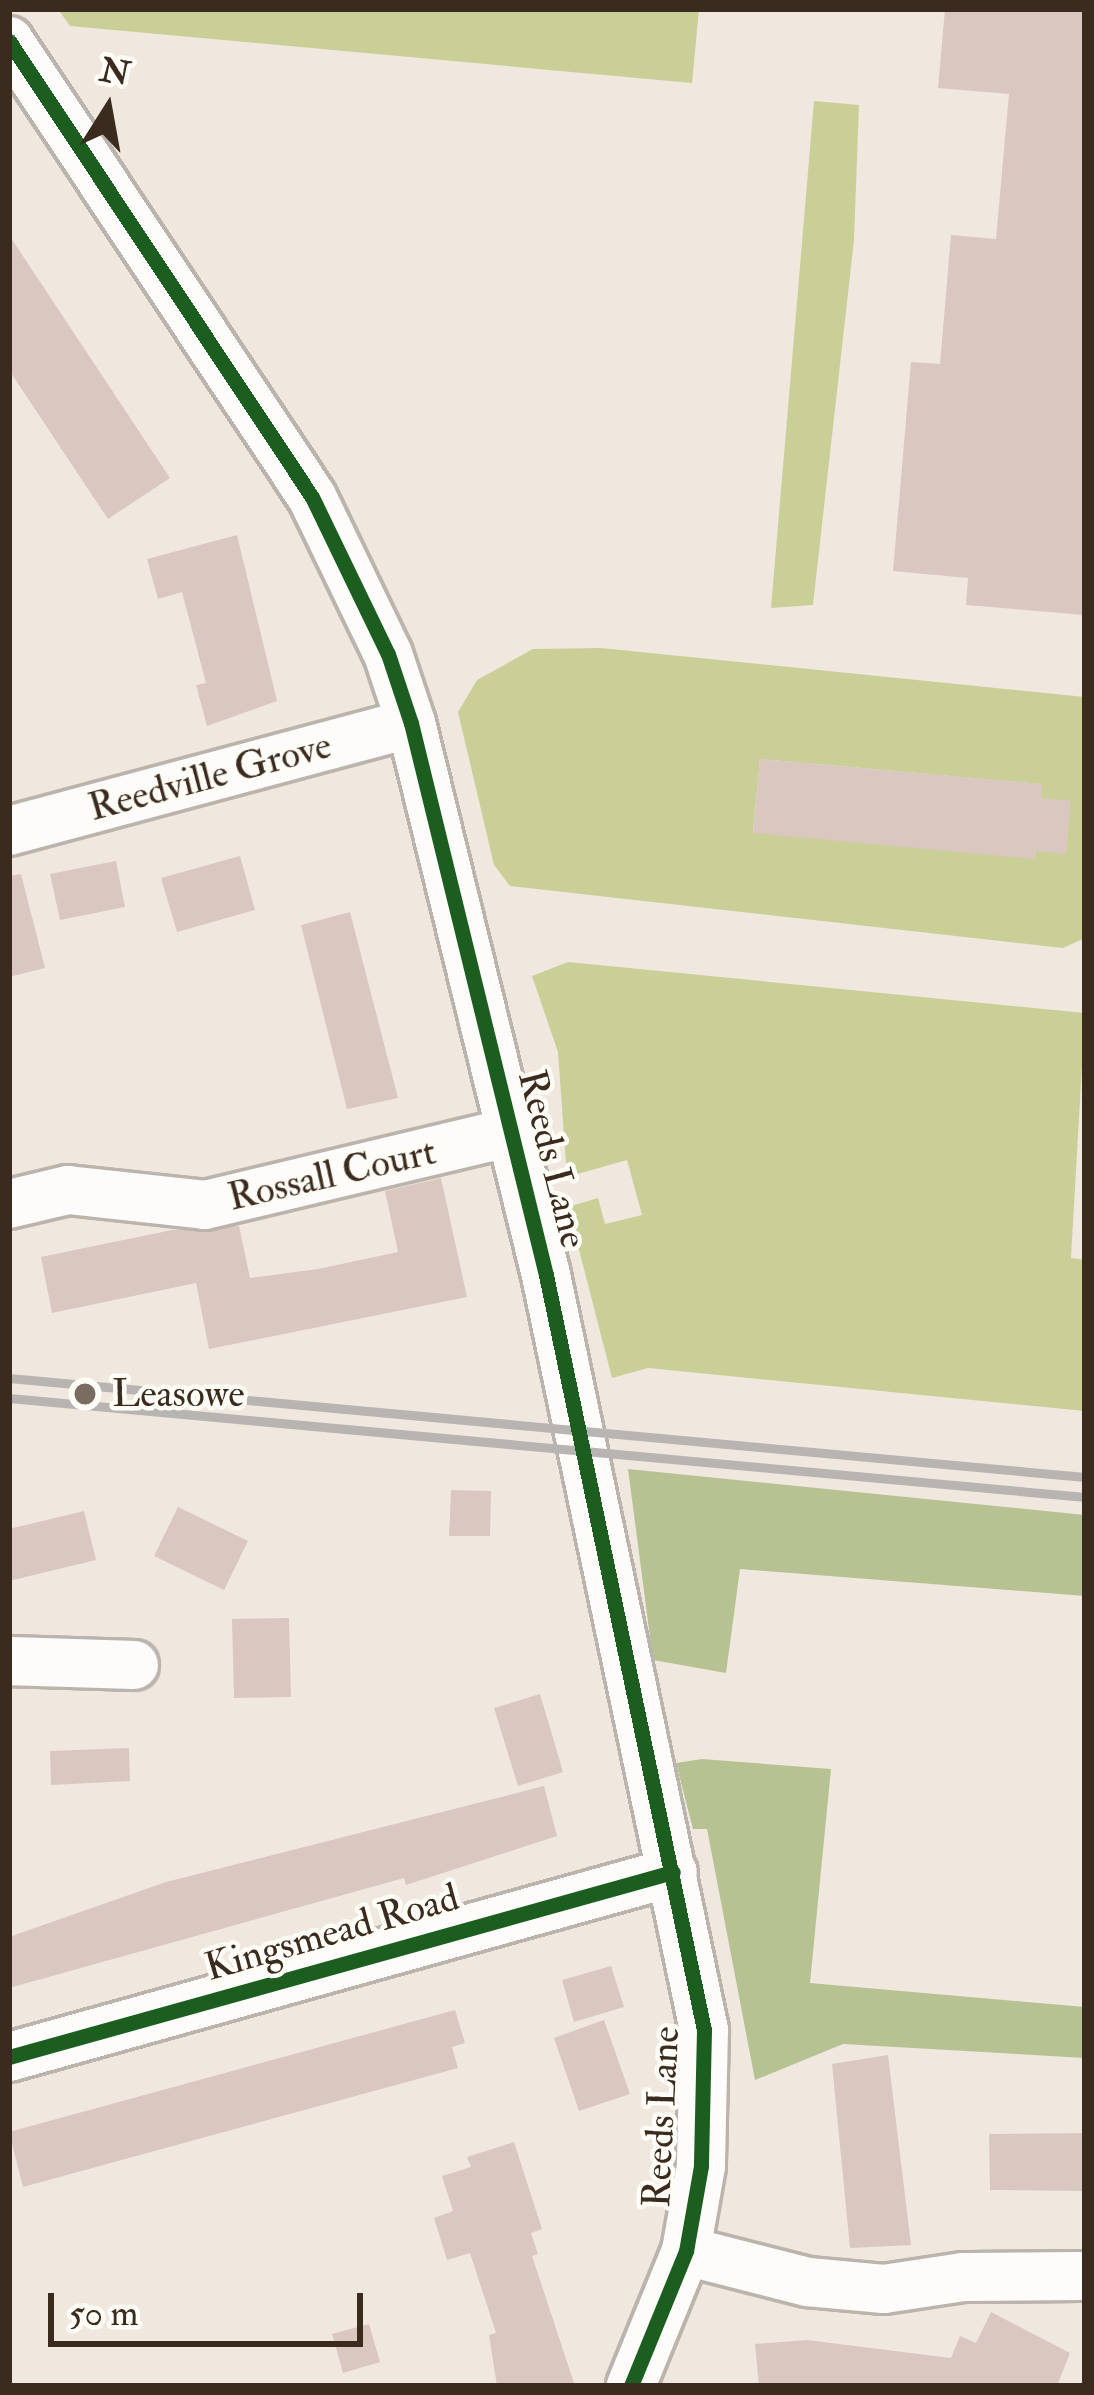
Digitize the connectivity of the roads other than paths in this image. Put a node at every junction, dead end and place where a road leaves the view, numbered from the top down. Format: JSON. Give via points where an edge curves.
{"nodes":[{"id":1,"x":9,"y":41,"type":"edge"},
{"id":2,"x":411,"y":723,"type":"junction"},
{"id":3,"x":9,"y":831,"type":"edge"},
{"id":4,"x":512,"y":1132,"type":"junction"},
{"id":5,"x":9,"y":1204,"type":"edge"},
{"id":6,"x":9,"y":1660,"type":"edge"},
{"id":7,"x":134,"y":1665,"type":"dead end"},
{"id":8,"x":673,"y":1872,"type":"junction"},
{"id":9,"x":9,"y":2057,"type":"edge"},
{"id":10,"x":686,"y":2251,"type":"junction"},
{"id":11,"x":1085,"y":2276,"type":"edge"},
{"id":12,"x":631,"y":2386,"type":"edge"}],
"edges":[{"from":1,"to":2,"type":"street","name":"Reeds Lane","via":[[312,497],[388,654]]},
{"from":2,"to":3,"type":"street","name":"Reedville Grove"},
{"from":2,"to":4,"type":"street","name":"Reeds Lane"},
{"from":4,"to":5,"type":"street","name":"Rossall Court","via":[[205,1205],[68,1190]]},
{"from":4,"to":8,"type":"street","name":"Reeds Lane"},
{"from":6,"to":7,"type":"street"},
{"from":8,"to":9,"type":"street","name":"Kingsmead Road"},
{"from":8,"to":10,"type":"street","name":"Reeds Lane","via":[[704,2030],[700,2166]]},
{"from":10,"to":11,"type":"street","via":[[808,2282],[884,2288],[963,2277]]},
{"from":10,"to":12,"type":"street","name":"Reeds Lane"}]}
